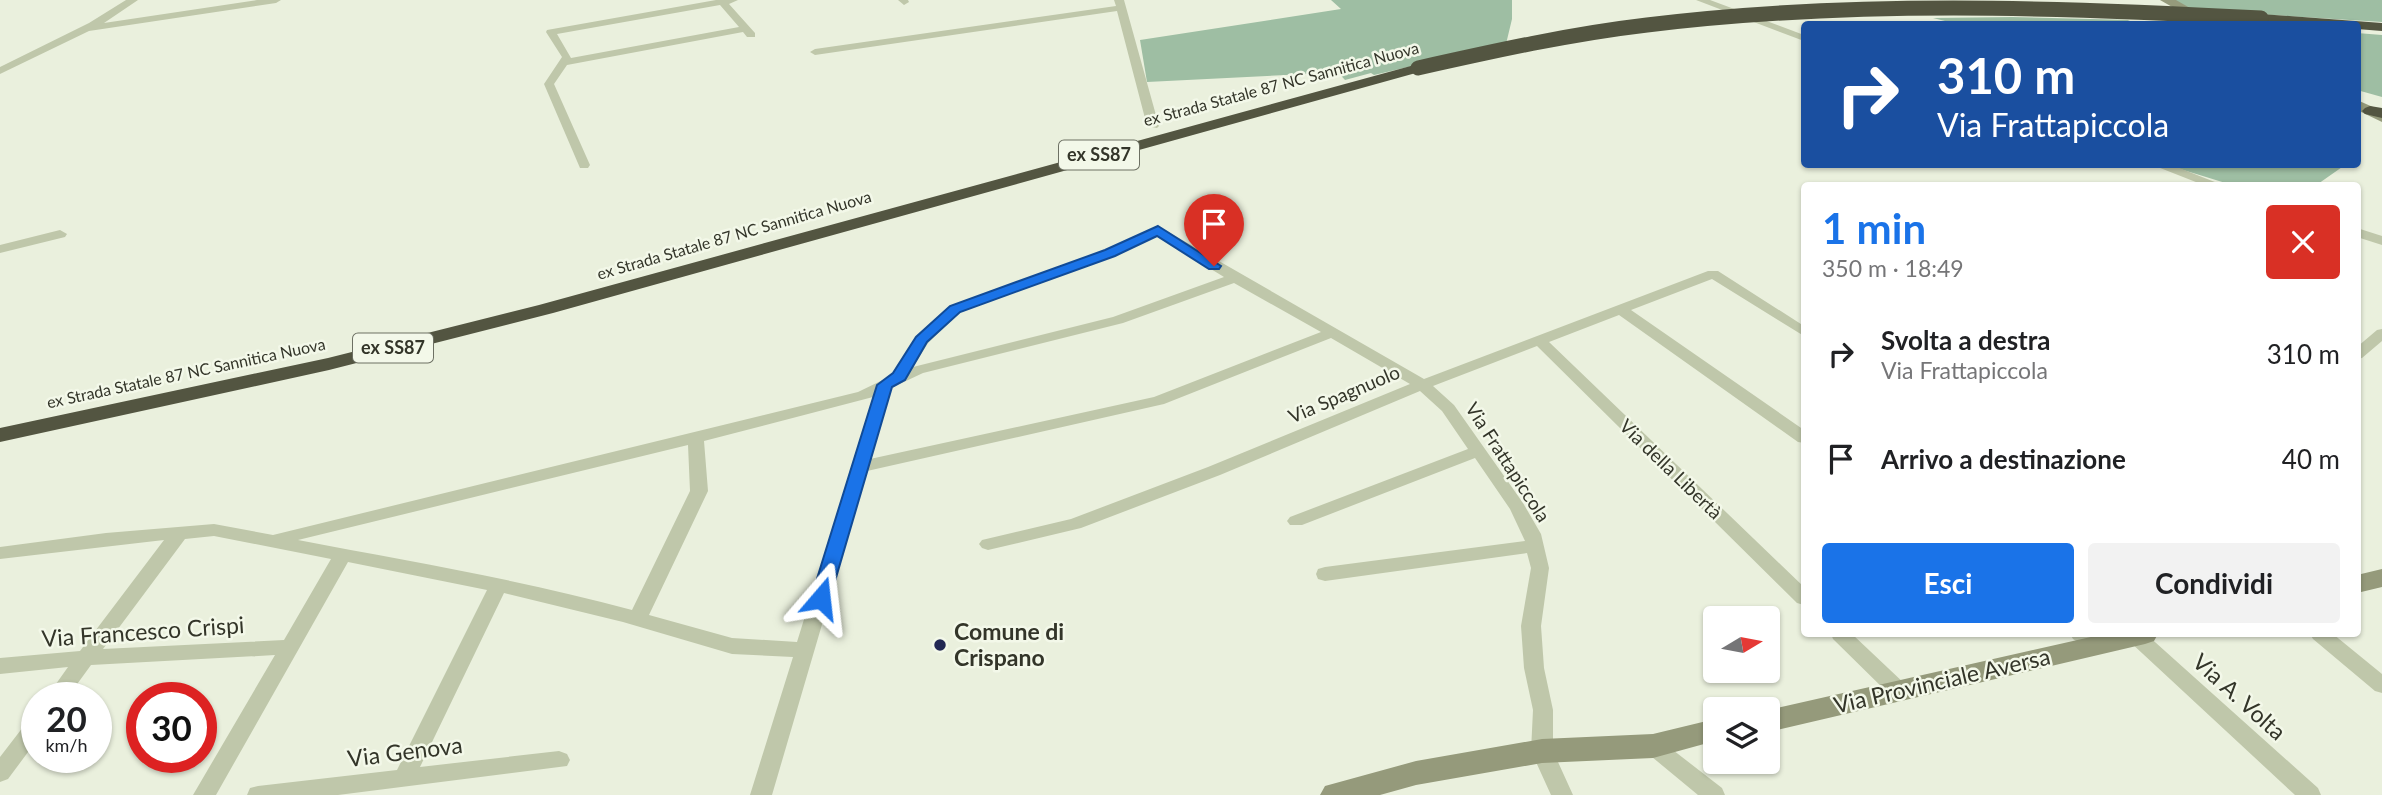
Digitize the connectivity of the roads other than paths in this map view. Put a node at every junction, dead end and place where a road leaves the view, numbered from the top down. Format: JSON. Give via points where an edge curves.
{"nodes":[{"id":1,"x":134,"y":0,"type":"edge"},
{"id":2,"x":276,"y":0,"type":"edge"},
{"id":3,"x":726,"y":0,"type":"edge"},
{"id":4,"x":1701,"y":0,"type":"edge"},
{"id":5,"x":2166,"y":0,"type":"edge"},
{"id":6,"x":1120,"y":4,"type":"edge"},
{"id":7,"x":2205,"y":21,"type":"edge"},
{"id":8,"x":2301,"y":21,"type":"edge"},
{"id":9,"x":2361,"y":25,"type":"edge"},
{"id":10,"x":2380,"y":26,"type":"edge"},
{"id":11,"x":88,"y":27,"type":"junction"},
{"id":12,"x":1801,"y":37,"type":"edge"},
{"id":13,"x":815,"y":52,"type":"dead end"},
{"id":14,"x":563,"y":63,"type":"junction"},
{"id":15,"x":0,"y":71,"type":"edge"},
{"id":16,"x":1153,"y":125,"type":"dead end"},
{"id":17,"x":584,"y":165,"type":"dead end"},
{"id":18,"x":2167,"y":168,"type":"edge"},
{"id":19,"x":2208,"y":182,"type":"edge"},
{"id":20,"x":2361,"y":233,"type":"edge"},
{"id":21,"x":60,"y":234,"type":"dead end"},
{"id":22,"x":2382,"y":241,"type":"edge"},
{"id":23,"x":0,"y":249,"type":"edge"},
{"id":24,"x":1236,"y":278,"type":"junction"},
{"id":25,"x":1620,"y":310,"type":"junction"},
{"id":26,"x":1801,"y":330,"type":"edge"},
{"id":27,"x":1332,"y":333,"type":"junction"},
{"id":28,"x":2382,"y":333,"type":"edge"},
{"id":29,"x":1539,"y":340,"type":"junction"},
{"id":30,"x":2361,"y":351,"type":"edge"},
{"id":31,"x":892,"y":381,"type":"junction"},
{"id":32,"x":1422,"y":384,"type":"junction"},
{"id":33,"x":0,"y":435,"type":"edge"},
{"id":34,"x":1801,"y":436,"type":"edge"},
{"id":35,"x":696,"y":438,"type":"junction"},
{"id":36,"x":1478,"y":451,"type":"junction"},
{"id":37,"x":861,"y":467,"type":"junction"},
{"id":38,"x":1296,"y":521,"type":"dead end"},
{"id":39,"x":180,"y":533,"type":"junction"},
{"id":40,"x":272,"y":539,"type":"junction"},
{"id":41,"x":988,"y":544,"type":"dead end"},
{"id":42,"x":1535,"y":546,"type":"junction"},
{"id":43,"x":0,"y":553,"type":"edge"},
{"id":44,"x":344,"y":553,"type":"junction"},
{"id":45,"x":1325,"y":574,"type":"dead end"},
{"id":46,"x":2382,"y":578,"type":"edge"},
{"id":47,"x":2361,"y":583,"type":"edge"},
{"id":48,"x":499,"y":585,"type":"junction"},
{"id":49,"x":1801,"y":595,"type":"edge"},
{"id":50,"x":637,"y":619,"type":"junction"},
{"id":51,"x":1843,"y":637,"type":"edge"},
{"id":52,"x":2114,"y":637,"type":"edge"},
{"id":53,"x":2142,"y":637,"type":"edge"},
{"id":54,"x":2323,"y":637,"type":"edge"},
{"id":55,"x":2088,"y":639,"type":"edge"},
{"id":56,"x":290,"y":647,"type":"junction"},
{"id":57,"x":805,"y":650,"type":"junction"},
{"id":58,"x":86,"y":658,"type":"junction"},
{"id":59,"x":0,"y":666,"type":"edge"},
{"id":60,"x":68,"y":682,"type":"edge"},
{"id":61,"x":2382,"y":685,"type":"edge"},
{"id":62,"x":1899,"y":691,"type":"junction"},
{"id":63,"x":1780,"y":718,"type":"edge"},
{"id":64,"x":1703,"y":732,"type":"edge"},
{"id":65,"x":21,"y":745,"type":"edge"},
{"id":66,"x":1653,"y":746,"type":"junction"},
{"id":67,"x":1542,"y":751,"type":"junction"},
{"id":68,"x":559,"y":760,"type":"dead end"},
{"id":69,"x":0,"y":773,"type":"edge"},
{"id":70,"x":404,"y":778,"type":"junction"},
{"id":71,"x":204,"y":795,"type":"edge"},
{"id":72,"x":258,"y":795,"type":"edge"},
{"id":73,"x":761,"y":795,"type":"edge"},
{"id":74,"x":1335,"y":795,"type":"edge"},
{"id":75,"x":1562,"y":795,"type":"edge"},
{"id":76,"x":1714,"y":795,"type":"edge"},
{"id":77,"x":2310,"y":795,"type":"edge"}],
"edges":[{"from":1,"to":11,"type":"street"},
{"from":2,"to":11,"type":"street"},
{"from":3,"to":14,"type":"street","via":[[551,32],[567,57]]},
{"from":3,"to":14,"type":"street","via":[[748,32]]},
{"from":4,"to":12,"type":"street"},
{"from":5,"to":7,"type":"street"},
{"from":6,"to":13,"type":"street"},
{"from":6,"to":16,"type":"street"},
{"from":8,"to":33,"type":"highway","name":"ex Strada Statale 87 NC Sannitica Nuova","number":"ex SS87","bridge":true,"via":[[2042,8],[1904,7],[1647,25],[1570,37],[1418,68],[546,309],[329,364]]},
{"from":9,"to":10,"type":"highway","name":"ex Strada Statale 87 NC Sannitica Nuova","number":"ex SS87"},
{"from":11,"to":15,"type":"street"},
{"from":14,"to":17,"type":"street","via":[[549,83]]},
{"from":18,"to":19,"type":"street"},
{"from":20,"to":22,"type":"street"},
{"from":21,"to":23,"type":"street"},
{"from":24,"to":27,"type":"street","name":"Via Frattapiccola"},
{"from":24,"to":31,"type":"street","via":[[1118,320]]},
{"from":24,"to":31,"type":"street","name":"Via Frattapiccola","via":[[1158,230],[1110,253],[955,309],[922,340]]},
{"from":25,"to":26,"type":"street","name":"Via Spagnuolo","via":[[1713,274]]},
{"from":25,"to":29,"type":"street","name":"Via Spagnuolo"},
{"from":25,"to":34,"type":"street"},
{"from":27,"to":32,"type":"street","name":"Via Frattapiccola"},
{"from":27,"to":37,"type":"street","via":[[1158,401]]},
{"from":28,"to":30,"type":"street"},
{"from":29,"to":32,"type":"street","name":"Via Spagnuolo"},
{"from":29,"to":49,"type":"street","name":"Via della Libertà"},
{"from":31,"to":35,"type":"street","via":[[864,395]]},
{"from":31,"to":37,"type":"street"},
{"from":32,"to":36,"type":"street","name":"Via Frattapiccola","via":[[1448,408]]},
{"from":32,"to":41,"type":"street","name":"Via Spagnuolo","via":[[1075,524]]},
{"from":35,"to":40,"type":"street"},
{"from":35,"to":50,"type":"street","via":[[699,491]]},
{"from":36,"to":38,"type":"street"},
{"from":36,"to":42,"type":"street","name":"Via Frattapiccola","via":[[1517,507]]},
{"from":37,"to":57,"type":"street"},
{"from":39,"to":40,"type":"street","via":[[214,530]]},
{"from":39,"to":43,"type":"street"},
{"from":39,"to":58,"type":"street"},
{"from":40,"to":44,"type":"street"},
{"from":42,"to":45,"type":"street"},
{"from":42,"to":67,"type":"street","name":"Via Frattapiccola","via":[[1540,568],[1531,626],[1543,710]]},
{"from":44,"to":48,"type":"street"},
{"from":44,"to":56,"type":"street"},
{"from":46,"to":47,"type":"street"},
{"from":48,"to":50,"type":"street"},
{"from":48,"to":70,"type":"street"},
{"from":50,"to":57,"type":"street","via":[[732,646]]},
{"from":51,"to":62,"type":"street"},
{"from":52,"to":55,"type":"street","name":"Via Provinciale Aversa"},
{"from":53,"to":77,"type":"street","name":"Via A. Volta"},
{"from":54,"to":61,"type":"street"},
{"from":55,"to":62,"type":"street","name":"Via Provinciale Aversa"},
{"from":56,"to":58,"type":"street","name":"Via Francesco Crispi"},
{"from":56,"to":71,"type":"street"},
{"from":57,"to":73,"type":"street"},
{"from":58,"to":59,"type":"street","name":"Via Francesco Crispi"},
{"from":58,"to":60,"type":"street"},
{"from":62,"to":63,"type":"street","name":"Via Provinciale Aversa"},
{"from":64,"to":66,"type":"street"},
{"from":65,"to":69,"type":"street"},
{"from":66,"to":67,"type":"street"},
{"from":66,"to":76,"type":"street"},
{"from":67,"to":74,"type":"street","via":[[1416,773]]},
{"from":67,"to":75,"type":"street"},
{"from":68,"to":70,"type":"street","name":"Via Genova"},
{"from":70,"to":72,"type":"street","name":"Via Genova"}]}
